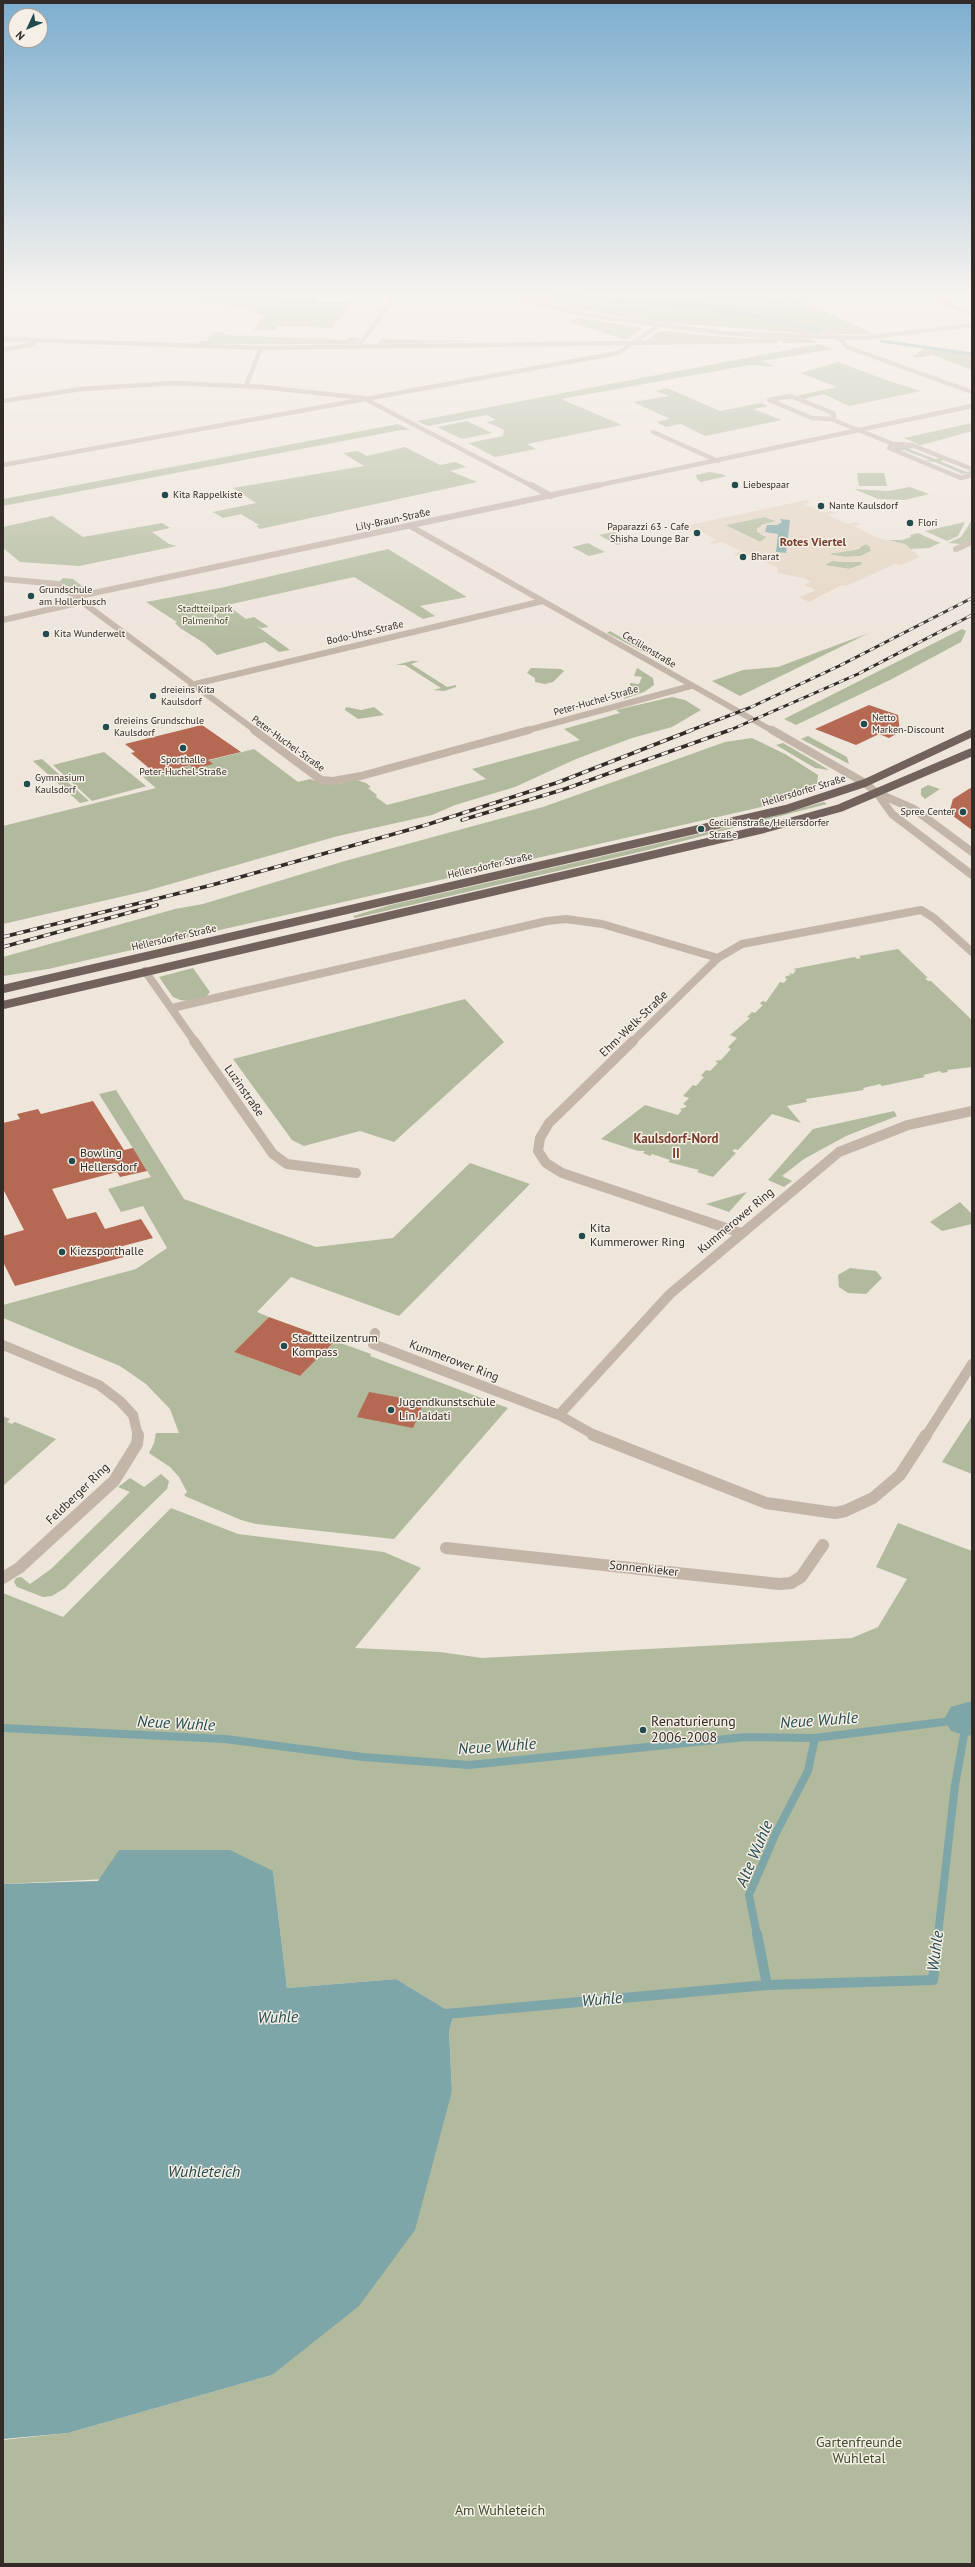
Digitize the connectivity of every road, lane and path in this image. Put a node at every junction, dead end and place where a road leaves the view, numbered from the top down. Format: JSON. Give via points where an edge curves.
{"nodes":[{"id":1,"x":288,"y":413,"type":"edge"},
{"id":2,"x":391,"y":413,"type":"edge"},
{"id":3,"x":800,"y":413,"type":"edge"},
{"id":4,"x":832,"y":413,"type":"edge"},
{"id":5,"x":940,"y":413,"type":"edge"},
{"id":6,"x":832,"y":419,"type":"junction"},
{"id":7,"x":858,"y":430,"type":"junction"},
{"id":8,"x":653,"y":432,"type":"dead end"},
{"id":9,"x":893,"y":444,"type":"junction"},
{"id":10,"x":716,"y":460,"type":"junction"},
{"id":11,"x":725,"y":464,"type":"dead end"},
{"id":12,"x":3,"y":465,"type":"edge"},
{"id":13,"x":972,"y":469,"type":"edge"},
{"id":14,"x":972,"y":475,"type":"edge"},
{"id":15,"x":551,"y":496,"type":"junction"},
{"id":16,"x":410,"y":526,"type":"junction"},
{"id":17,"x":972,"y":542,"type":"edge"},
{"id":18,"x":956,"y":549,"type":"dead end"},
{"id":19,"x":3,"y":579,"type":"edge"},
{"id":20,"x":75,"y":597,"type":"junction"},
{"id":21,"x":543,"y":601,"type":"junction"},
{"id":22,"x":82,"y":602,"type":"junction"},
{"id":23,"x":3,"y":620,"type":"edge"},
{"id":24,"x":191,"y":685,"type":"junction"},
{"id":25,"x":691,"y":686,"type":"junction"},
{"id":26,"x":972,"y":733,"type":"edge"},
{"id":27,"x":972,"y":752,"type":"edge"},
{"id":28,"x":865,"y":783,"type":"junction"},
{"id":29,"x":877,"y":793,"type":"junction"},
{"id":30,"x":972,"y":852,"type":"edge"},
{"id":31,"x":972,"y":875,"type":"edge"},
{"id":32,"x":972,"y":952,"type":"edge"},
{"id":33,"x":718,"y":958,"type":"junction"},
{"id":34,"x":135,"y":959,"type":"junction"},
{"id":35,"x":145,"y":971,"type":"junction"},
{"id":36,"x":3,"y":989,"type":"edge"},
{"id":37,"x":3,"y":1005,"type":"edge"},
{"id":38,"x":172,"y":1008,"type":"junction"},
{"id":39,"x":972,"y":1111,"type":"edge"},
{"id":40,"x":356,"y":1173,"type":"dead end"},
{"id":41,"x":742,"y":1233,"type":"junction"},
{"id":42,"x":375,"y":1333,"type":"dead end"},
{"id":43,"x":3,"y":1345,"type":"edge"},
{"id":44,"x":972,"y":1364,"type":"edge"},
{"id":45,"x":559,"y":1415,"type":"junction"},
{"id":46,"x":823,"y":1545,"type":"dead end"},
{"id":47,"x":446,"y":1548,"type":"dead end"},
{"id":48,"x":3,"y":1578,"type":"edge"}],
"edges":[{"from":1,"to":12,"type":"street"},
{"from":2,"to":15,"type":"street"},
{"from":3,"to":6,"type":"street","via":[[812,418]]},
{"from":4,"to":6,"type":"street"},
{"from":5,"to":7,"type":"street","name":"Lily-Braun-Straße"},
{"from":6,"to":7,"type":"street"},
{"from":7,"to":9,"type":"street"},
{"from":7,"to":10,"type":"street","name":"Lily-Braun-Straße"},
{"from":8,"to":10,"type":"street"},
{"from":9,"to":13,"type":"street","via":[[912,445]]},
{"from":9,"to":14,"type":"street","via":[[889,448],[961,478]]},
{"from":10,"to":11,"type":"street"},
{"from":10,"to":15,"type":"street","name":"Lily-Braun-Straße"},
{"from":15,"to":16,"type":"street","name":"Lily-Braun-Straße"},
{"from":16,"to":20,"type":"street","name":"Lily-Braun-Straße"},
{"from":16,"to":21,"type":"street","name":"Cecilienstraße"},
{"from":17,"to":18,"type":"street"},
{"from":19,"to":20,"type":"street","name":"Peter-Huchel-Straße","via":[[58,584]]},
{"from":20,"to":22,"type":"street","name":"Peter-Huchel-Straße"},
{"from":21,"to":24,"type":"street","name":"Bodo-Uhse-Straße"},
{"from":21,"to":25,"type":"street","name":"Cecilienstraße"},
{"from":22,"to":23,"type":"street"},
{"from":22,"to":24,"type":"street","name":"Peter-Huchel-Straße"},
{"from":24,"to":25,"type":"street","name":"Peter-Huchel-Straße","via":[[315,778],[333,781]]},
{"from":25,"to":28,"type":"street","name":"Cecilienstraße"},
{"from":26,"to":28,"type":"main road","name":"Hellersdorfer Straße"},
{"from":27,"to":29,"type":"main road"},
{"from":28,"to":29,"type":"street","name":"Cecilienstraße"},
{"from":28,"to":34,"type":"main road","name":"Hellersdorfer Straße","via":[[786,809]]},
{"from":29,"to":30,"type":"street","name":"Cecilienstraße","via":[[914,809]]},
{"from":29,"to":31,"type":"street","name":"Cecilienstraße","via":[[892,814]]},
{"from":29,"to":35,"type":"main road","via":[[833,810],[764,829]]},
{"from":32,"to":33,"type":"street","name":"Ehm-Welk-Straße","via":[[929,914],[916,910],[753,941],[742,944]]},
{"from":33,"to":38,"type":"street","via":[[602,924],[560,920],[523,926]]},
{"from":33,"to":41,"type":"street","name":"Ehm-Welk-Straße","via":[[549,1123],[540,1138],[538,1151],[546,1163],[562,1173]]},
{"from":34,"to":35,"type":"main road"},
{"from":34,"to":36,"type":"main road","name":"Hellersdorfer Straße"},
{"from":35,"to":37,"type":"main road"},
{"from":35,"to":38,"type":"street","name":"Luzinstraße"},
{"from":38,"to":40,"type":"street","name":"Luzinstraße","via":[[273,1154],[287,1164]]},
{"from":39,"to":41,"type":"street","name":"Kummerower Ring","via":[[908,1125],[839,1152]]},
{"from":41,"to":45,"type":"street","name":"Kummerower Ring","via":[[670,1294]]},
{"from":42,"to":45,"type":"street","name":"Kummerower Ring","via":[[373,1344]]},
{"from":43,"to":48,"type":"street","name":"Feldberger Ring","via":[[99,1385],[133,1414],[138,1431],[137,1444],[114,1481],[19,1568]]},
{"from":44,"to":45,"type":"street","name":"Kummerower Ring","via":[[900,1475],[873,1498],[835,1513],[766,1503],[586,1432]]},
{"from":46,"to":47,"type":"street","name":"Sonnenkieker","via":[[801,1577],[791,1583],[779,1584]]}]}
